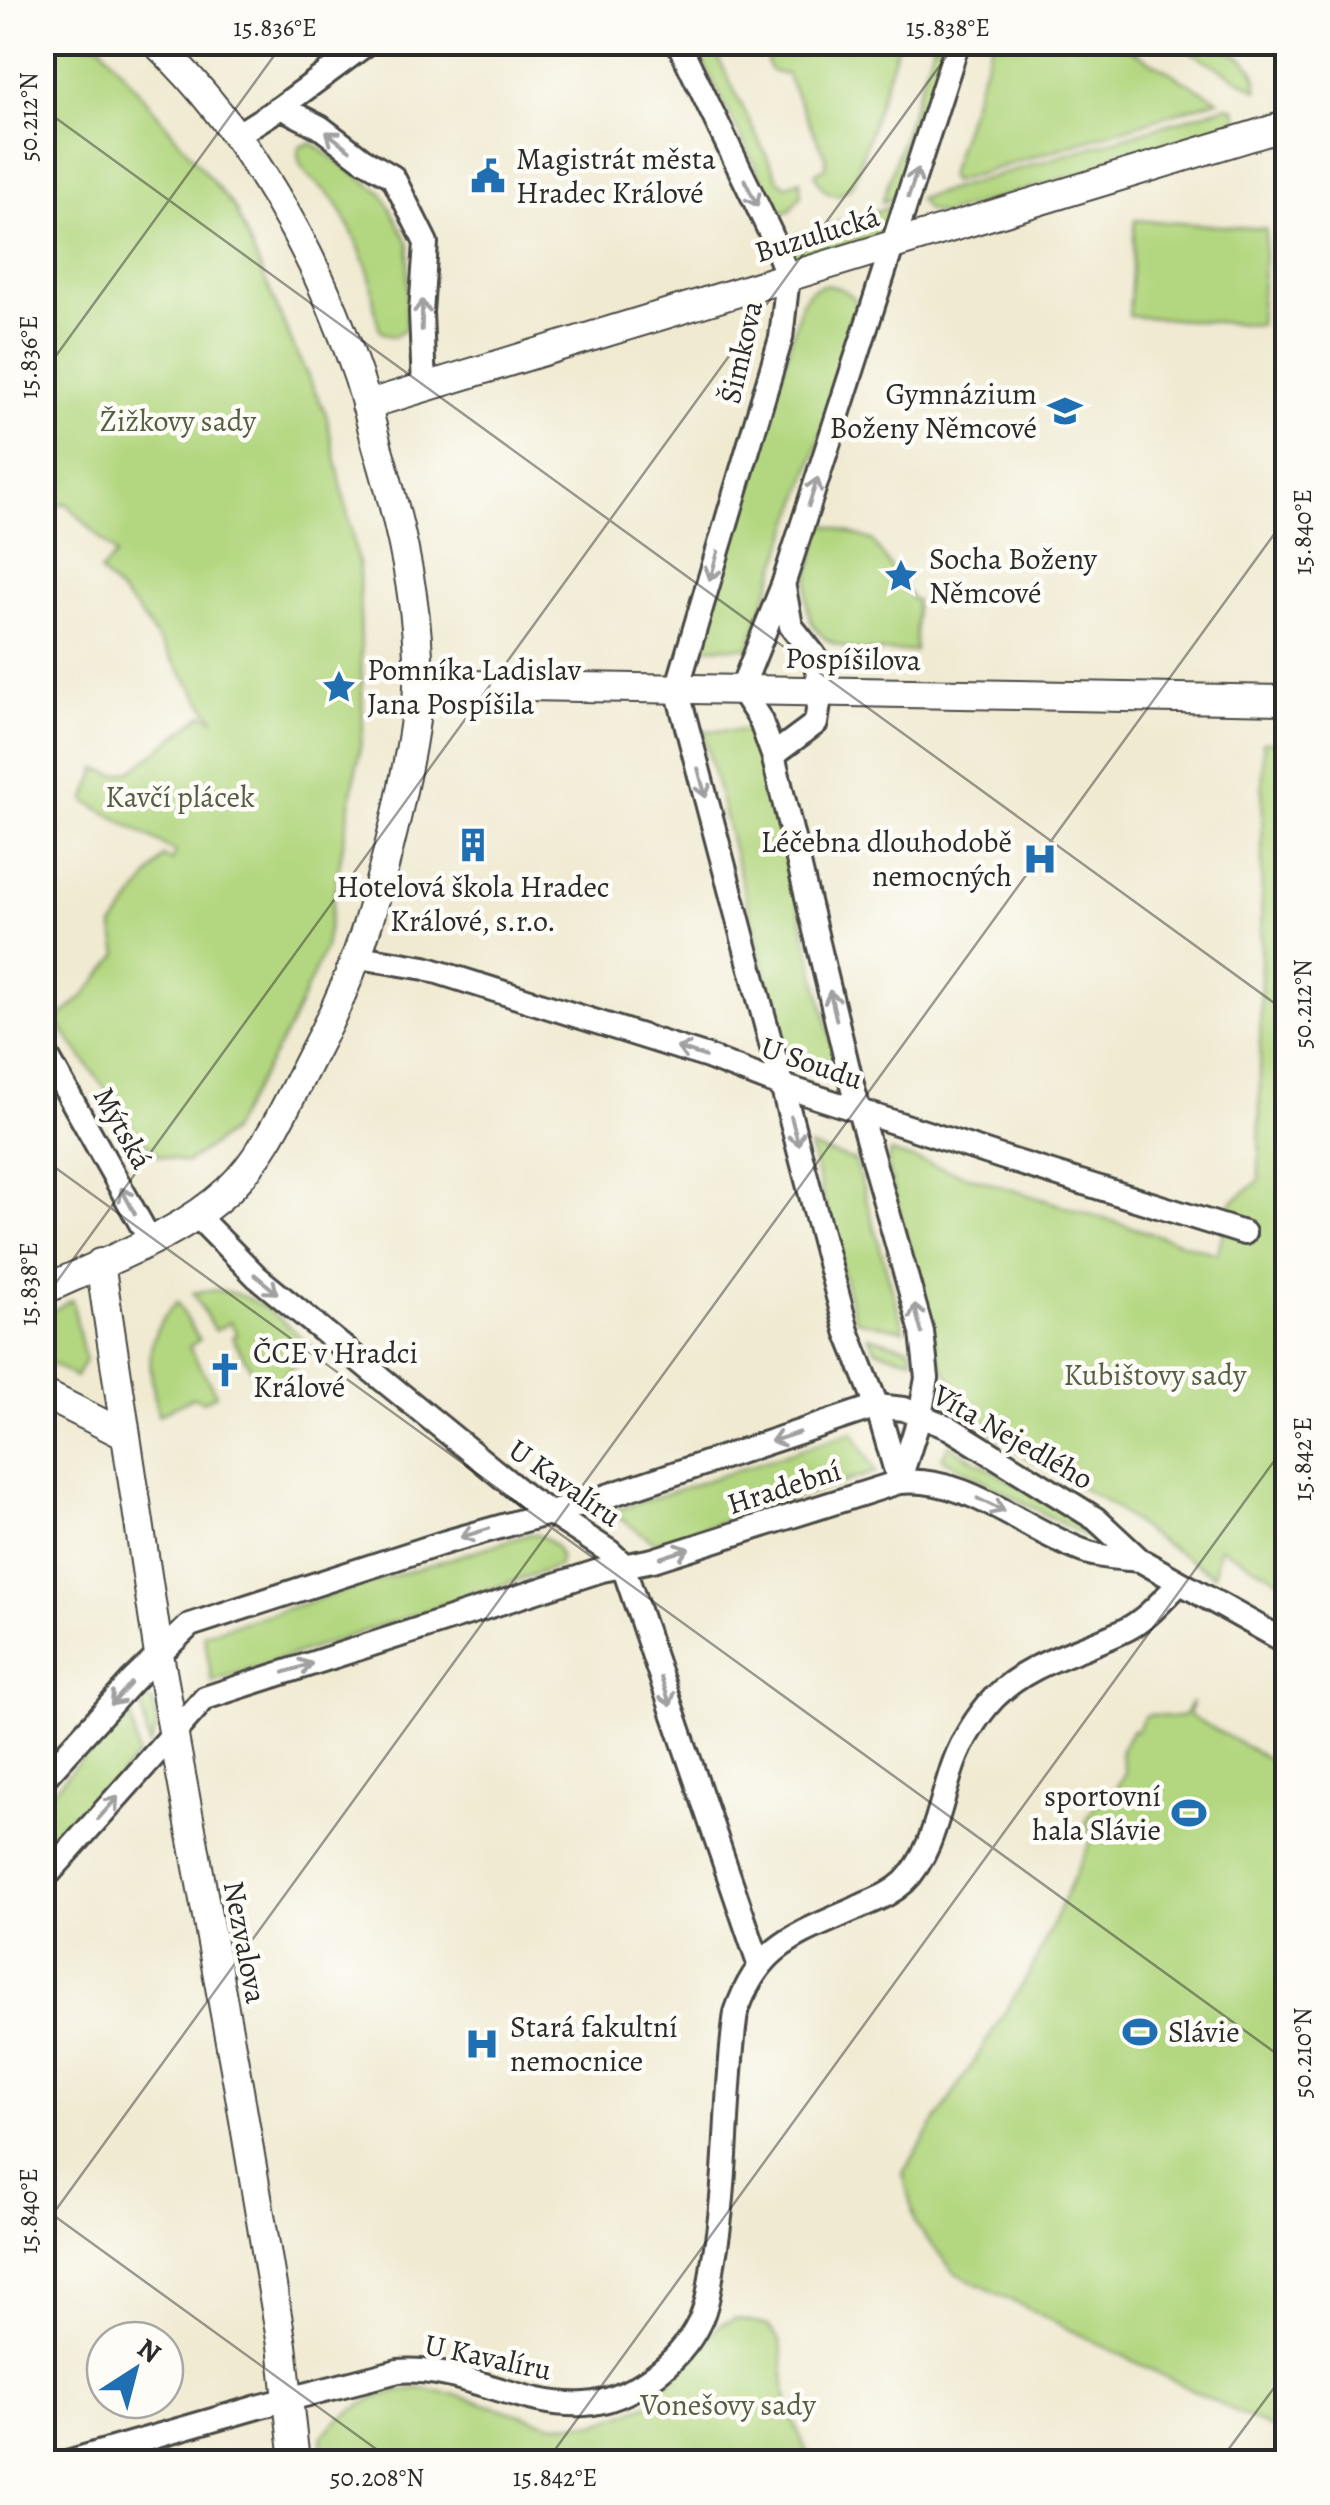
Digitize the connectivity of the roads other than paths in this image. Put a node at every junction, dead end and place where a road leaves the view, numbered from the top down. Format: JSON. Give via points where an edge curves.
{"nodes":[{"id":1,"x":155,"y":42,"type":"edge"},
{"id":2,"x":369,"y":42,"type":"edge"},
{"id":3,"x":678,"y":42,"type":"edge"},
{"id":4,"x":958,"y":42,"type":"edge"},
{"id":5,"x":281,"y":107,"type":"junction"},
{"id":6,"x":1288,"y":124,"type":"edge"},
{"id":7,"x":235,"y":136,"type":"junction"},
{"id":8,"x":892,"y":245,"type":"junction"},
{"id":9,"x":788,"y":277,"type":"junction"},
{"id":10,"x":424,"y":388,"type":"junction"},
{"id":11,"x":366,"y":405,"type":"junction"},
{"id":12,"x":783,"y":585,"type":"junction"},
{"id":13,"x":418,"y":684,"type":"junction"},
{"id":14,"x":677,"y":689,"type":"junction"},
{"id":15,"x":741,"y":690,"type":"junction"},
{"id":16,"x":821,"y":691,"type":"junction"},
{"id":17,"x":1288,"y":700,"type":"edge"},
{"id":18,"x":772,"y":755,"type":"junction"},
{"id":19,"x":359,"y":957,"type":"junction"},
{"id":20,"x":42,"y":1047,"type":"edge"},
{"id":21,"x":783,"y":1086,"type":"junction"},
{"id":22,"x":859,"y":1111,"type":"junction"},
{"id":23,"x":196,"y":1215,"type":"junction"},
{"id":24,"x":1244,"y":1233,"type":"dead end"},
{"id":25,"x":150,"y":1240,"type":"junction"},
{"id":26,"x":100,"y":1263,"type":"junction"},
{"id":27,"x":42,"y":1290,"type":"edge"},
{"id":28,"x":42,"y":1393,"type":"edge"},
{"id":29,"x":877,"y":1406,"type":"junction"},
{"id":30,"x":920,"y":1416,"type":"junction"},
{"id":31,"x":124,"y":1434,"type":"junction"},
{"id":32,"x":899,"y":1482,"type":"junction"},
{"id":33,"x":550,"y":1513,"type":"junction"},
{"id":34,"x":1140,"y":1560,"type":"junction"},
{"id":35,"x":623,"y":1566,"type":"junction"},
{"id":36,"x":1180,"y":1583,"type":"junction"},
{"id":37,"x":1288,"y":1643,"type":"edge"},
{"id":38,"x":158,"y":1655,"type":"junction"},
{"id":39,"x":173,"y":1734,"type":"junction"},
{"id":40,"x":42,"y":1780,"type":"edge"},
{"id":41,"x":42,"y":1880,"type":"edge"},
{"id":42,"x":759,"y":1964,"type":"junction"},
{"id":43,"x":289,"y":2400,"type":"junction"},
{"id":44,"x":67,"y":2462,"type":"edge"},
{"id":45,"x":294,"y":2462,"type":"edge"}],
"edges":[{"from":1,"to":7,"type":"street"},
{"from":2,"to":5,"type":"street"},
{"from":3,"to":9,"type":"street","name":"Šimkova","one_way":true},
{"from":8,"to":4,"type":"street","one_way":true},
{"from":5,"to":7,"type":"street"},
{"from":10,"to":5,"type":"street","one_way":true,"via":[[426,243],[393,177]]},
{"from":6,"to":8,"type":"street","name":"Buzulucká"},
{"from":7,"to":11,"type":"street","via":[[311,265]]},
{"from":8,"to":9,"type":"street","name":"Buzulucká"},
{"from":12,"to":8,"type":"street","one_way":true},
{"from":9,"to":10,"type":"street","name":"Buzulucká"},
{"from":9,"to":14,"type":"street","name":"Šimkova","one_way":true,"via":[[781,338]]},
{"from":10,"to":11,"type":"street","name":"Buzulucká"},
{"from":11,"to":13,"type":"street","via":[[409,573]]},
{"from":12,"to":15,"type":"street"},
{"from":12,"to":16,"type":"street","via":[[791,626],[814,655]]},
{"from":13,"to":14,"type":"street","name":"Pospíšilova"},
{"from":13,"to":19,"type":"street","via":[[404,784]]},
{"from":14,"to":15,"type":"street","name":"Pospíšilova"},
{"from":14,"to":21,"type":"street","one_way":true},
{"from":15,"to":16,"type":"street","name":"Pospíšilova"},
{"from":15,"to":18,"type":"street"},
{"from":16,"to":17,"type":"street","name":"Pospíšilova"},
{"from":16,"to":18,"type":"street","via":[[816,723]]},
{"from":22,"to":18,"type":"street","one_way":true},
{"from":21,"to":19,"type":"street","name":"U Soudu","one_way":true,"via":[[424,968]]},
{"from":19,"to":23,"type":"street","via":[[259,1152]]},
{"from":25,"to":20,"type":"street","name":"Mýtská","one_way":true},
{"from":21,"to":22,"type":"street","name":"U Soudu"},
{"from":21,"to":29,"type":"street","one_way":true,"via":[[848,1331]]},
{"from":22,"to":24,"type":"street","name":"U Soudu"},
{"from":30,"to":22,"type":"street","one_way":true,"via":[[926,1378],[922,1332]]},
{"from":23,"to":25,"type":"street"},
{"from":23,"to":33,"type":"street","name":"U Kavalíru","one_way":true,"via":[[257,1278]]},
{"from":25,"to":26,"type":"street"},
{"from":26,"to":27,"type":"street"},
{"from":26,"to":31,"type":"street","name":"Nezvalova"},
{"from":28,"to":31,"type":"street"},
{"from":29,"to":30,"type":"street","name":"Víta Nejedlého"},
{"from":29,"to":32,"type":"street"},
{"from":29,"to":33,"type":"street","name":"Hradební","one_way":true},
{"from":30,"to":32,"type":"street"},
{"from":30,"to":34,"type":"street","name":"Víta Nejedlého","via":[[1096,1519]]},
{"from":31,"to":38,"type":"street","name":"Nezvalova"},
{"from":32,"to":34,"type":"street","name":"Víta Nejedlého","one_way":true,"via":[[924,1479],[955,1487],[1088,1554]]},
{"from":35,"to":32,"type":"street","name":"Hradební","one_way":true},
{"from":33,"to":35,"type":"street","name":"U Kavalíru"},
{"from":33,"to":38,"type":"street","name":"Hradební","one_way":true,"via":[[190,1625]]},
{"from":34,"to":36,"type":"street","name":"Víta Nejedlého"},
{"from":39,"to":35,"type":"street","name":"Hradební","one_way":true,"via":[[205,1698]]},
{"from":35,"to":42,"type":"street","name":"U Kavalíru","one_way":true},
{"from":36,"to":37,"type":"street","name":"Víta Nejedlého"},
{"from":36,"to":42,"type":"street","name":"U Kavalíru","via":[[1129,1628],[1030,1670],[994,1698],[955,1760],[912,1874],[893,1892],[798,1934]]},
{"from":38,"to":39,"type":"street","name":"Nezvalova"},
{"from":38,"to":40,"type":"street","name":"Hradební","one_way":true},
{"from":41,"to":39,"type":"street","name":"Hradební","one_way":true},
{"from":39,"to":43,"type":"street","name":"Nezvalova"},
{"from":42,"to":43,"type":"street","name":"U Kavalíru","via":[[736,2013],[722,2220],[706,2304],[680,2351],[651,2378],[588,2404],[544,2403],[421,2369]]},
{"from":43,"to":44,"type":"street","name":"U Kavalíru"},
{"from":43,"to":45,"type":"street","name":"Nezvalova"}]}
